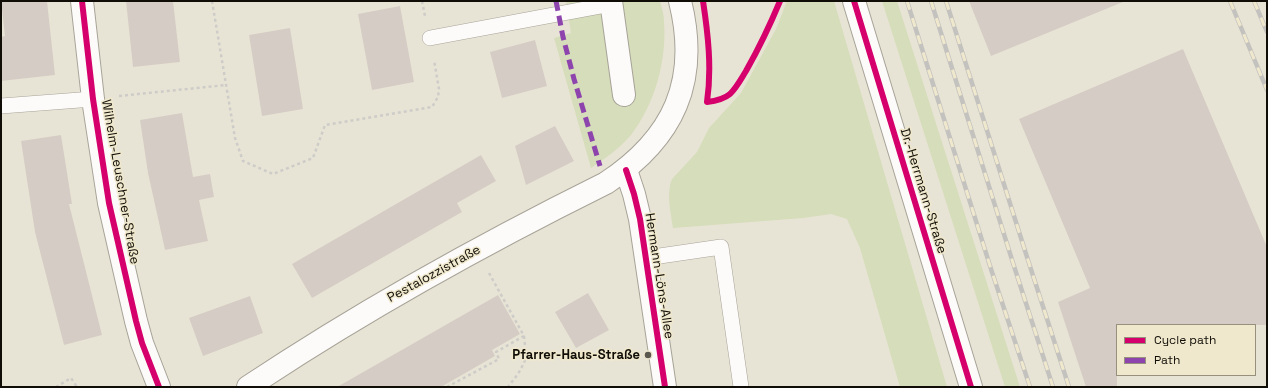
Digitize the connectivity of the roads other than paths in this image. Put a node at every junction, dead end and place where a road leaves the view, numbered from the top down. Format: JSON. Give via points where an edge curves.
{"nodes":[{"id":1,"x":82,"y":1,"type":"edge"},
{"id":2,"x":680,"y":1,"type":"edge"},
{"id":3,"x":854,"y":1,"type":"edge"},
{"id":4,"x":611,"y":3,"type":"edge"},
{"id":5,"x":430,"y":38,"type":"road end"},
{"id":6,"x":624,"y":94,"type":"dead end"},
{"id":7,"x":93,"y":99,"type":"junction"},
{"id":8,"x":1,"y":106,"type":"edge"},
{"id":9,"x":626,"y":170,"type":"junction"},
{"id":10,"x":646,"y":258,"type":"junction"},
{"id":11,"x":158,"y":387,"type":"edge"},
{"id":12,"x":248,"y":387,"type":"edge"},
{"id":13,"x":665,"y":387,"type":"edge"},
{"id":14,"x":742,"y":387,"type":"edge"},
{"id":15,"x":972,"y":387,"type":"edge"}],
"edges":[{"from":1,"to":7,"type":"street","name":"Wilhelm-Leuschner-Straße"},
{"from":2,"to":9,"type":"street","name":"Pestalozzistraße","via":[[686,45],[685,74],[680,96],[669,122],[652,145]]},
{"from":3,"to":15,"type":"street","name":"Dr.-Herrmann-Straße"},
{"from":4,"to":5,"type":"lane"},
{"from":4,"to":6,"type":"street"},
{"from":7,"to":8,"type":"lane"},
{"from":7,"to":11,"type":"street","name":"Wilhelm-Leuschner-Straße","via":[[109,203],[134,314]]},
{"from":9,"to":10,"type":"street","name":"Hermann-Löns-Allee","via":[[639,212]]},
{"from":9,"to":12,"type":"street","name":"Pestalozzistraße","via":[[422,280]]},
{"from":10,"to":13,"type":"street","name":"Hermann-Löns-Allee"},
{"from":10,"to":14,"type":"lane","via":[[721,247]]}]}
